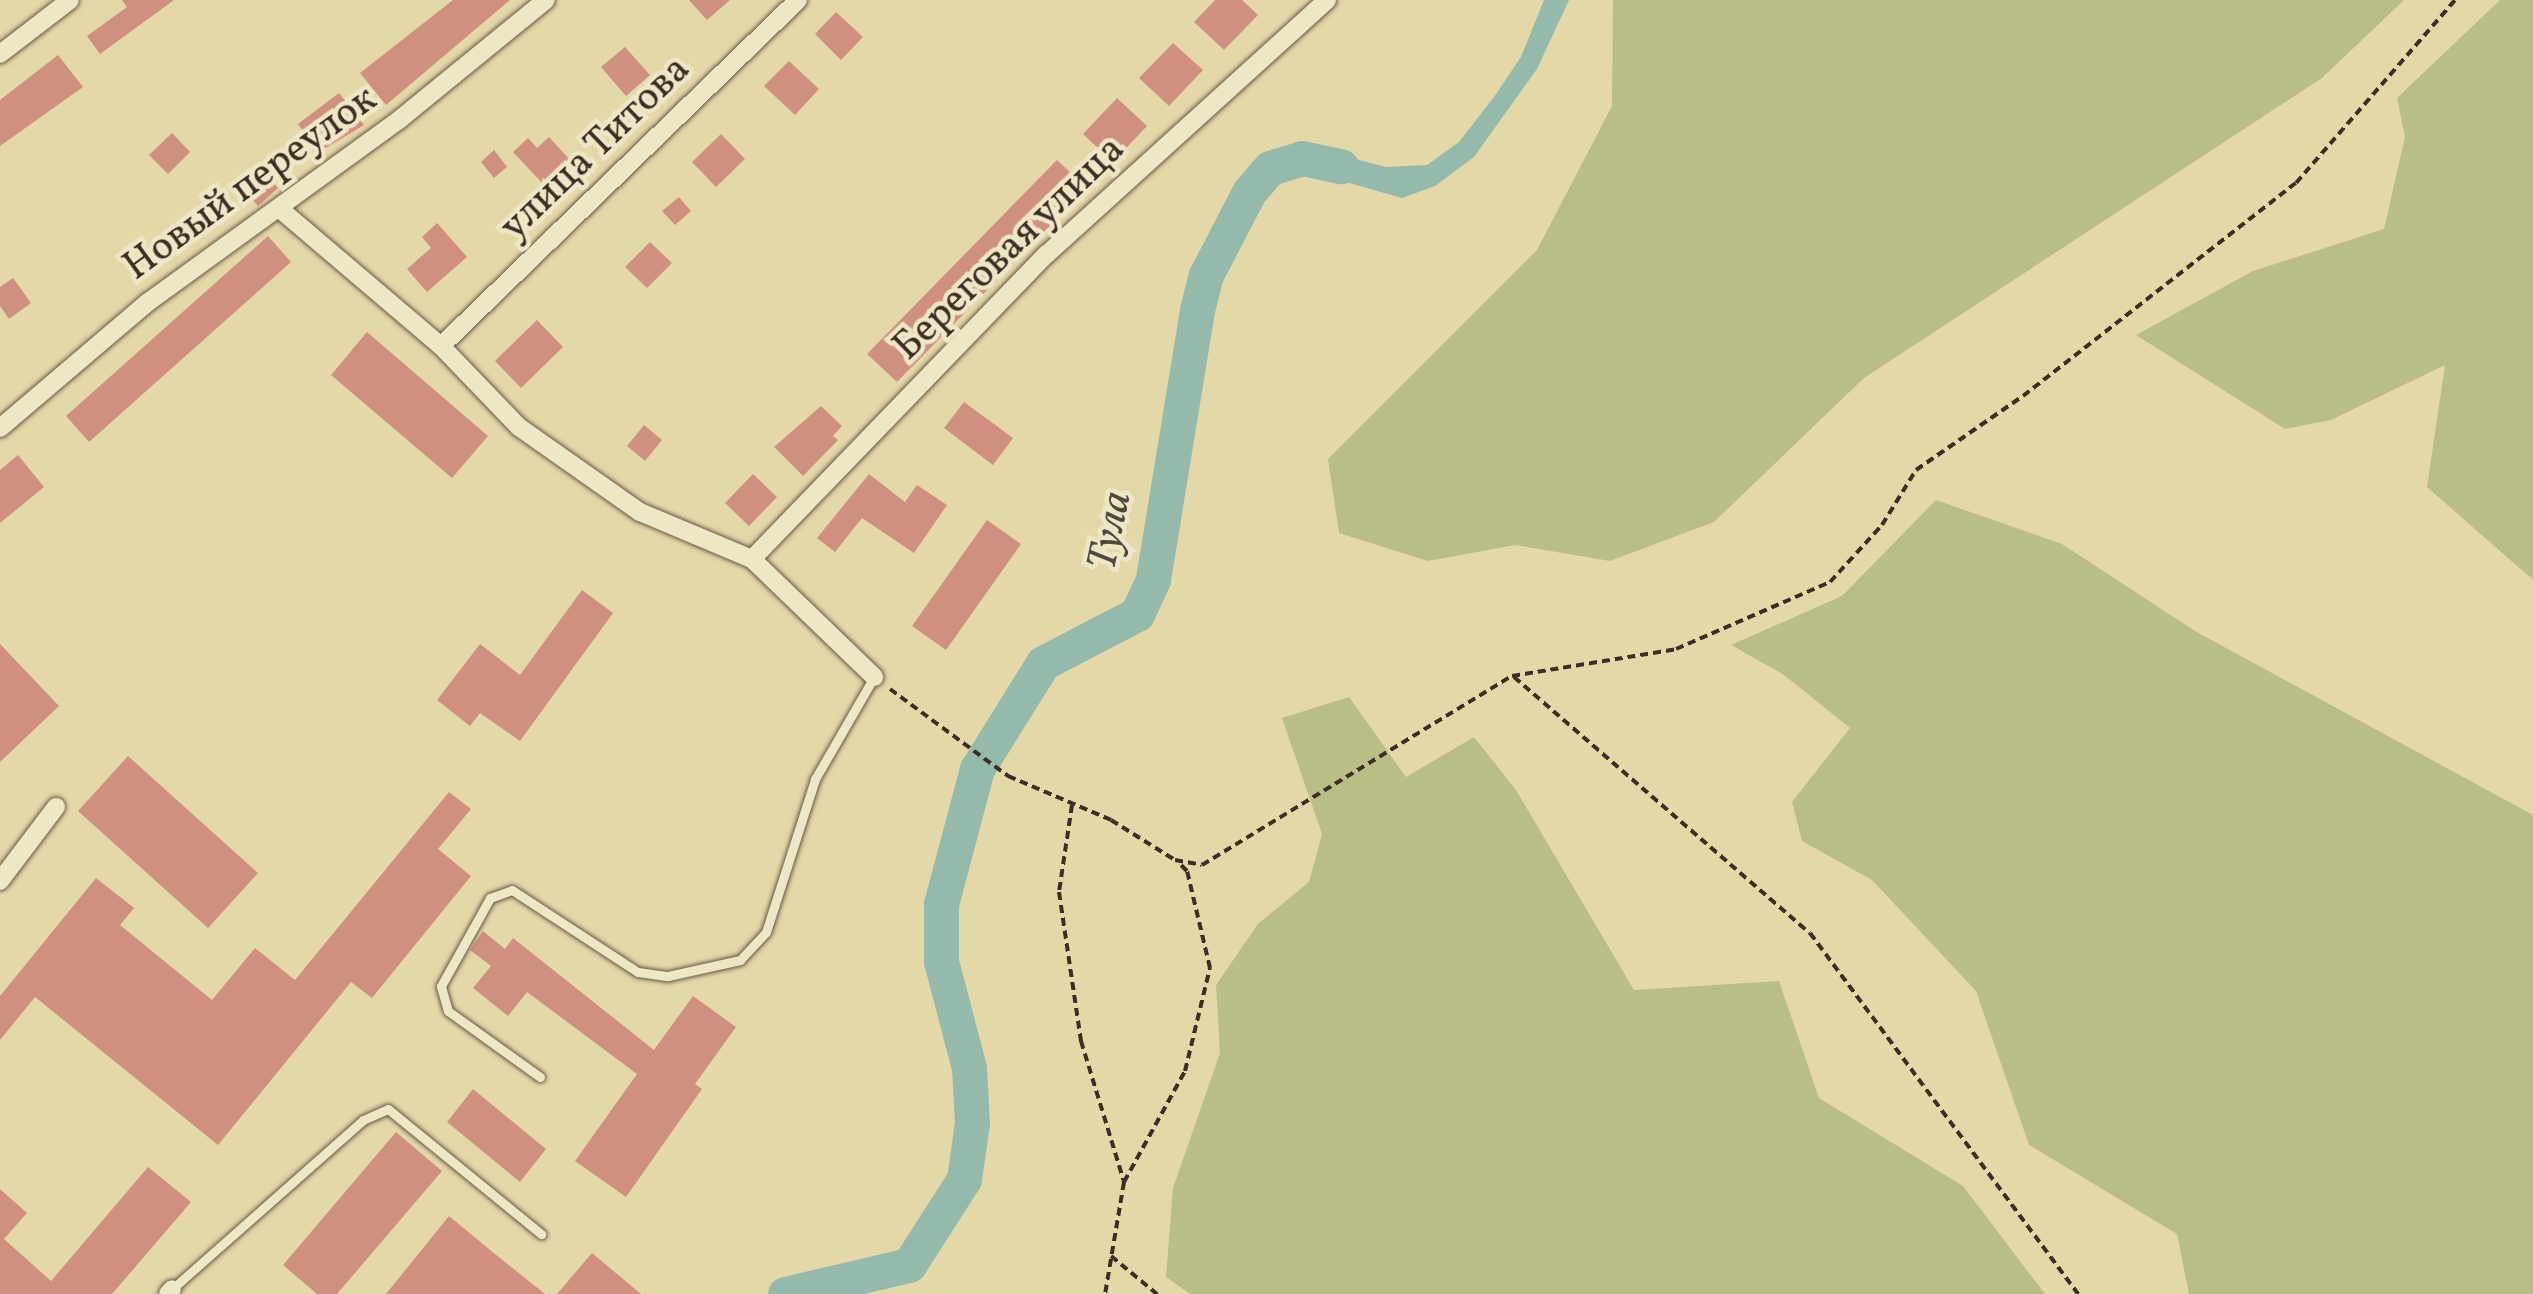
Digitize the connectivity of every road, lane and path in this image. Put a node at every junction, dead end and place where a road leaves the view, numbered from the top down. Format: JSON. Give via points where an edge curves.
{"nodes":[{"id":1,"x":70,"y":0,"type":"edge"},
{"id":2,"x":546,"y":0,"type":"edge"},
{"id":3,"x":798,"y":0,"type":"edge"},
{"id":4,"x":1327,"y":0,"type":"edge"},
{"id":5,"x":2455,"y":0,"type":"edge"},
{"id":6,"x":0,"y":54,"type":"edge"},
{"id":7,"x":281,"y":210,"type":"junction"},
{"id":8,"x":441,"y":346,"type":"junction"},
{"id":9,"x":0,"y":428,"type":"edge"},
{"id":10,"x":752,"y":559,"type":"junction"},
{"id":11,"x":1512,"y":676,"type":"junction"},
{"id":12,"x":874,"y":677,"type":"junction"},
{"id":13,"x":1072,"y":806,"type":"junction"},
{"id":14,"x":56,"y":807,"type":"dead end"},
{"id":15,"x":1175,"y":860,"type":"junction"},
{"id":16,"x":0,"y":881,"type":"edge"},
{"id":17,"x":540,"y":1077,"type":"dead end"},
{"id":18,"x":1124,"y":1182,"type":"junction"},
{"id":19,"x":541,"y":1234,"type":"dead end"},
{"id":20,"x":1111,"y":1256,"type":"junction"},
{"id":21,"x":170,"y":1292,"type":"edge"},
{"id":22,"x":1105,"y":1294,"type":"edge"},
{"id":23,"x":1157,"y":1294,"type":"edge"},
{"id":24,"x":2078,"y":1294,"type":"edge"}],
"edges":[{"from":1,"to":6,"type":"street"},
{"from":2,"to":7,"type":"street","name":"Новый переулок"},
{"from":3,"to":8,"type":"street","name":"улица Титова"},
{"from":4,"to":10,"type":"street","name":"Береговая улица","via":[[1047,254]]},
{"from":5,"to":11,"type":"path","via":[[2296,184],[1916,470],[1882,525],[1830,582],[1676,649]]},
{"from":7,"to":8,"type":"street"},
{"from":7,"to":9,"type":"street","name":"Новый переулок","via":[[147,303]]},
{"from":8,"to":10,"type":"street","via":[[519,427],[640,512]]},
{"from":10,"to":12,"type":"street"},
{"from":11,"to":15,"type":"path","via":[[1202,865]]},
{"from":11,"to":24,"type":"path","via":[[1810,933]]},
{"from":12,"to":13,"type":"path","via":[[968,750]]},
{"from":12,"to":17,"type":"lane","via":[[815,778],[766,932],[740,960],[668,976],[638,972],[512,890],[490,898],[441,986],[448,1011]]},
{"from":13,"to":15,"type":"path","via":[[1112,820]]},
{"from":13,"to":18,"type":"path","via":[[1062,910],[1081,1041]]},
{"from":14,"to":16,"type":"street"},
{"from":15,"to":18,"type":"path","via":[[1187,871],[1210,968],[1185,1071]]},
{"from":18,"to":20,"type":"path"},
{"from":19,"to":21,"type":"lane","via":[[388,1109],[363,1120]]},
{"from":20,"to":22,"type":"path"},
{"from":20,"to":23,"type":"path"}]}
